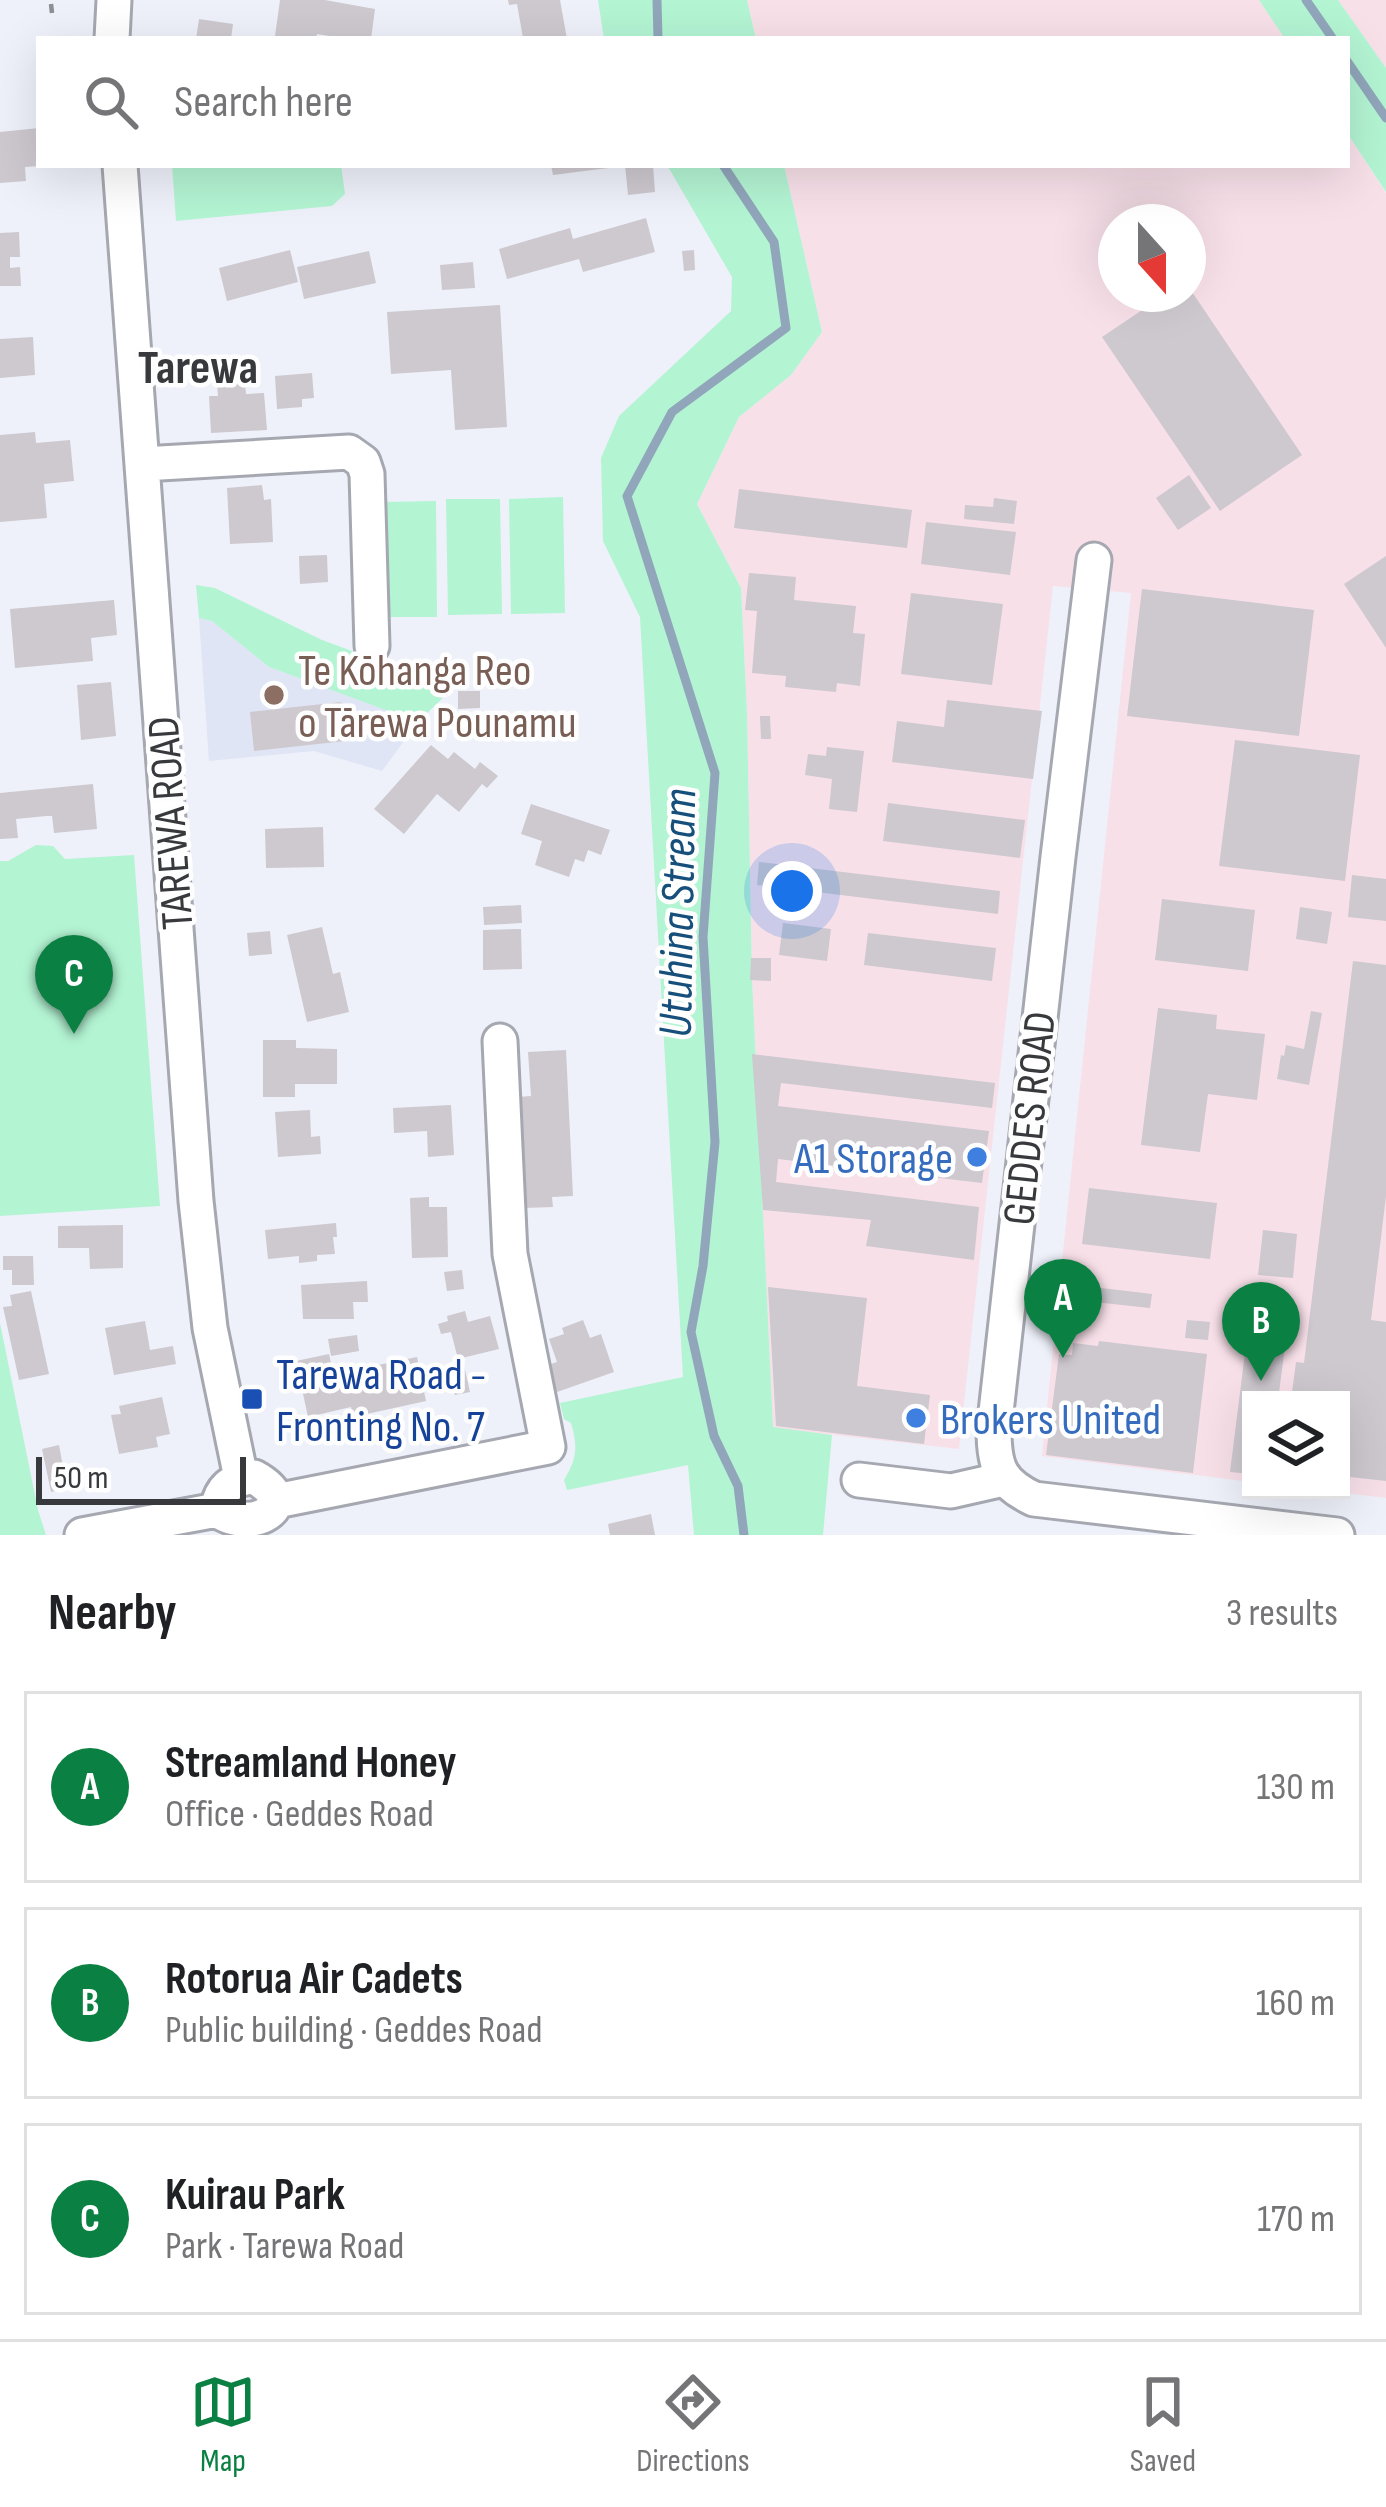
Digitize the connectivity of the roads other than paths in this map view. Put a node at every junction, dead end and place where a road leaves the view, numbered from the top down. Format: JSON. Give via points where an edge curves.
{"nodes":[{"id":1,"x":114,"y":0,"type":"edge"},
{"id":2,"x":112,"y":36,"type":"edge"},
{"id":3,"x":120,"y":168,"type":"edge"},
{"id":4,"x":143,"y":464,"type":"junction"},
{"id":5,"x":1094,"y":560,"type":"dead end"},
{"id":6,"x":372,"y":646,"type":"dead end"},
{"id":7,"x":500,"y":1041,"type":"dead end"},
{"id":8,"x":241,"y":1478,"type":"junction"},
{"id":9,"x":859,"y":1480,"type":"dead end"},
{"id":10,"x":1004,"y":1480,"type":"junction"},
{"id":11,"x":276,"y":1501,"type":"junction"},
{"id":12,"x":217,"y":1510,"type":"junction"},
{"id":13,"x":255,"y":1534,"type":"edge"},
{"id":14,"x":82,"y":1535,"type":"edge"},
{"id":15,"x":1336,"y":1535,"type":"edge"}],
"edges":[{"from":1,"to":2,"type":"street"},
{"from":3,"to":4,"type":"street","name":"TAREWA ROAD"},
{"from":4,"to":6,"type":"street","via":[[350,452],[363,461]]},
{"from":4,"to":8,"type":"street","name":"TAREWA ROAD","via":[[200,1246]]},
{"from":5,"to":10,"type":"street","name":"GEDDES ROAD","via":[[994,1430]]},
{"from":7,"to":11,"type":"street","via":[[510,1254],[548,1447]]},
{"from":8,"to":11,"type":"street","via":[[262,1481]]},
{"from":8,"to":12,"type":"street","via":[[219,1496]]},
{"from":9,"to":10,"type":"street","via":[[951,1491]]},
{"from":10,"to":15,"type":"street","via":[[1034,1499],[1067,1505]]},
{"from":11,"to":13,"type":"street"},
{"from":12,"to":13,"type":"street","via":[[232,1529]]},
{"from":12,"to":14,"type":"street"}]}
